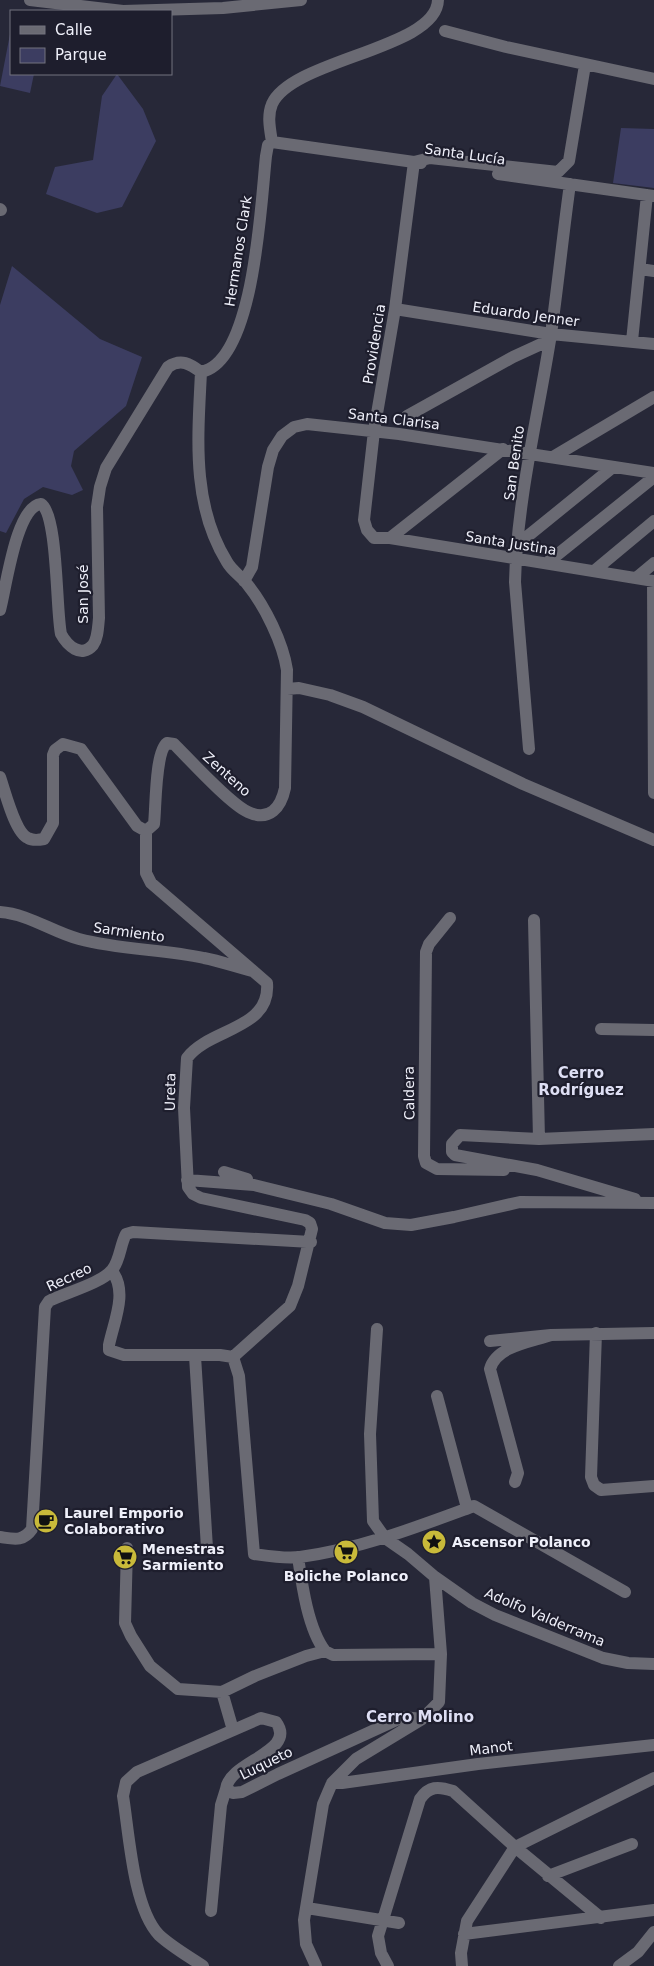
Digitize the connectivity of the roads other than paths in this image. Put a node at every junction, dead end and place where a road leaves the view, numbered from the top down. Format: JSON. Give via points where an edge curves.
{"nodes":[{"id":1,"x":30,"y":0,"type":"edge"},
{"id":2,"x":301,"y":0,"type":"edge"},
{"id":3,"x":438,"y":0,"type":"edge"},
{"id":4,"x":115,"y":10,"type":"edge"},
{"id":5,"x":156,"y":10,"type":"edge"},
{"id":6,"x":445,"y":32,"type":"dead end"},
{"id":7,"x":585,"y":65,"type":"junction"},
{"id":8,"x":654,"y":79,"type":"edge"},
{"id":9,"x":272,"y":142,"type":"junction"},
{"id":10,"x":414,"y":162,"type":"junction"},
{"id":11,"x":570,"y":184,"type":"junction"},
{"id":12,"x":650,"y":196,"type":"edge"},
{"id":13,"x":640,"y":269,"type":"junction"},
{"id":14,"x":654,"y":271,"type":"edge"},
{"id":15,"x":395,"y":309,"type":"junction"},
{"id":16,"x":550,"y":337,"type":"junction"},
{"id":17,"x":632,"y":341,"type":"junction"},
{"id":18,"x":654,"y":344,"type":"edge"},
{"id":19,"x":201,"y":372,"type":"junction"},
{"id":20,"x":654,"y":397,"type":"edge"},
{"id":21,"x":407,"y":416,"type":"dead end"},
{"id":22,"x":374,"y":431,"type":"junction"},
{"id":23,"x":503,"y":449,"type":"junction"},
{"id":24,"x":529,"y":453,"type":"junction"},
{"id":25,"x":553,"y":457,"type":"junction"},
{"id":26,"x":613,"y":466,"type":"junction"},
{"id":27,"x":654,"y":475,"type":"edge"},
{"id":28,"x":654,"y":521,"type":"edge"},
{"id":29,"x":367,"y":530,"type":"joint"},
{"id":30,"x":390,"y":538,"type":"junction"},
{"id":31,"x":518,"y":544,"type":"junction"},
{"id":32,"x":516,"y":558,"type":"junction"},
{"id":33,"x":547,"y":563,"type":"junction"},
{"id":34,"x":654,"y":563,"type":"edge"},
{"id":35,"x":594,"y":571,"type":"junction"},
{"id":36,"x":636,"y":578,"type":"junction"},
{"id":37,"x":244,"y":581,"type":"junction"},
{"id":38,"x":654,"y":581,"type":"edge"},
{"id":39,"x":0,"y":610,"type":"edge"},
{"id":40,"x":287,"y":689,"type":"junction"},
{"id":41,"x":529,"y":749,"type":"dead end"},
{"id":42,"x":0,"y":777,"type":"edge"},
{"id":43,"x":654,"y":793,"type":"edge"},
{"id":44,"x":146,"y":831,"type":"junction"},
{"id":45,"x":654,"y":840,"type":"edge"},
{"id":46,"x":0,"y":912,"type":"edge"},
{"id":47,"x":450,"y":918,"type":"dead end"},
{"id":48,"x":534,"y":920,"type":"dead end"},
{"id":49,"x":257,"y":973,"type":"junction"},
{"id":50,"x":601,"y":1029,"type":"dead end"},
{"id":51,"x":654,"y":1030,"type":"edge"},
{"id":52,"x":654,"y":1134,"type":"edge"},
{"id":53,"x":539,"y":1139,"type":"junction"},
{"id":54,"x":537,"y":1170,"type":"junction"},
{"id":55,"x":224,"y":1172,"type":"dead end"},
{"id":56,"x":187,"y":1180,"type":"junction"},
{"id":57,"x":309,"y":1198,"type":"junction"},
{"id":58,"x":653,"y":1203,"type":"edge"},
{"id":59,"x":311,"y":1242,"type":"junction"},
{"id":60,"x":112,"y":1271,"type":"junction"},
{"id":61,"x":377,"y":1329,"type":"dead end"},
{"id":62,"x":273,"y":1332,"type":"dead end"},
{"id":63,"x":596,"y":1333,"type":"junction"},
{"id":64,"x":654,"y":1333,"type":"edge"},
{"id":65,"x":551,"y":1335,"type":"junction"},
{"id":66,"x":254,"y":1337,"type":"junction"},
{"id":67,"x":490,"y":1341,"type":"dead end"},
{"id":68,"x":195,"y":1356,"type":"junction"},
{"id":69,"x":234,"y":1357,"type":"junction"},
{"id":70,"x":437,"y":1396,"type":"dead end"},
{"id":71,"x":515,"y":1482,"type":"dead end"},
{"id":72,"x":654,"y":1486,"type":"edge"},
{"id":73,"x":470,"y":1507,"type":"junction"},
{"id":74,"x":0,"y":1537,"type":"edge"},
{"id":75,"x":385,"y":1538,"type":"junction"},
{"id":76,"x":126,"y":1548,"type":"dead end"},
{"id":77,"x":206,"y":1548,"type":"dead end"},
{"id":78,"x":298,"y":1557,"type":"junction"},
{"id":79,"x":435,"y":1577,"type":"junction"},
{"id":80,"x":624,"y":1592,"type":"dead end"},
{"id":81,"x":325,"y":1651,"type":"junction"},
{"id":82,"x":441,"y":1654,"type":"junction"},
{"id":83,"x":654,"y":1664,"type":"edge"},
{"id":84,"x":222,"y":1692,"type":"junction"},
{"id":85,"x":422,"y":1719,"type":"junction"},
{"id":86,"x":233,"y":1730,"type":"junction"},
{"id":87,"x":654,"y":1745,"type":"edge"},
{"id":88,"x":461,"y":1768,"type":"junction"},
{"id":89,"x":654,"y":1778,"type":"edge"},
{"id":90,"x":332,"y":1783,"type":"junction"},
{"id":91,"x":442,"y":1787,"type":"junction"},
{"id":92,"x":226,"y":1789,"type":"junction"},
{"id":93,"x":632,"y":1844,"type":"dead end"},
{"id":94,"x":515,"y":1847,"type":"junction"},
{"id":95,"x":548,"y":1876,"type":"junction"},
{"id":96,"x":307,"y":1908,"type":"junction"},
{"id":97,"x":654,"y":1910,"type":"edge"},
{"id":98,"x":211,"y":1912,"type":"dead end"},
{"id":99,"x":601,"y":1918,"type":"junction"},
{"id":100,"x":383,"y":1920,"type":"junction"},
{"id":101,"x":399,"y":1923,"type":"dead end"},
{"id":102,"x":654,"y":1932,"type":"edge"},
{"id":103,"x":464,"y":1934,"type":"junction"},
{"id":104,"x":203,"y":1966,"type":"edge"},
{"id":105,"x":316,"y":1966,"type":"edge"},
{"id":106,"x":388,"y":1966,"type":"edge"},
{"id":107,"x":462,"y":1966,"type":"edge"},
{"id":108,"x":619,"y":1966,"type":"edge"}],
"edges":[{"from":1,"to":4,"type":"street"},
{"from":2,"to":5,"type":"street","via":[[223,8]]},
{"from":3,"to":9,"type":"street","name":"Hermanos Clark","via":[[434,13],[416,30],[299,79],[277,95],[269,113]]},
{"from":6,"to":7,"type":"street"},
{"from":7,"to":8,"type":"street"},
{"from":7,"to":10,"type":"street","via":[[569,161],[558,172],[430,158]]},
{"from":9,"to":10,"type":"street","name":"Santa Lucía"},
{"from":9,"to":19,"type":"street","name":"Hermanos Clark","via":[[266,156],[258,235],[242,319],[223,356]]},
{"from":10,"to":11,"type":"street","name":"Santa Lucía"},
{"from":10,"to":15,"type":"street","name":"Providencia"},
{"from":11,"to":12,"type":"street","name":"Santa Lucía"},
{"from":11,"to":16,"type":"street","name":"San Benito"},
{"from":12,"to":13,"type":"street"},
{"from":13,"to":14,"type":"street"},
{"from":13,"to":17,"type":"street"},
{"from":15,"to":16,"type":"street","name":"Eduardo Jenner"},
{"from":15,"to":22,"type":"street","name":"Providencia"},
{"from":16,"to":17,"type":"street","name":"Eduardo Jenner"},
{"from":16,"to":21,"type":"street"},
{"from":16,"to":24,"type":"street","name":"San Benito"},
{"from":17,"to":18,"type":"street","name":"Eduardo Jenner"},
{"from":19,"to":37,"type":"street","via":[[197,444],[200,485],[217,546]]},
{"from":19,"to":39,"type":"street","name":"San José","via":[[190,363],[181,361],[168,367],[106,468],[97,507],[99,618],[93,645],[79,650],[71,647],[61,634],[53,531],[47,511],[41,504],[32,508],[22,527]]},
{"from":20,"to":25,"type":"street"},
{"from":22,"to":23,"type":"street","name":"Santa Clarisa"},
{"from":22,"to":29,"type":"street","name":"Providencia","via":[[364,520]]},
{"from":22,"to":37,"type":"street","name":"Santa Clarisa","via":[[308,424],[294,426],[282,436],[268,467],[252,568]]},
{"from":23,"to":24,"type":"street","name":"Santa Clarisa"},
{"from":23,"to":30,"type":"street"},
{"from":24,"to":25,"type":"street","name":"Santa Clarisa"},
{"from":24,"to":31,"type":"street","name":"San Benito"},
{"from":25,"to":26,"type":"street","name":"Santa Clarisa"},
{"from":26,"to":27,"type":"street","name":"Santa Clarisa"},
{"from":26,"to":31,"type":"street"},
{"from":27,"to":33,"type":"street"},
{"from":28,"to":35,"type":"street"},
{"from":29,"to":30,"type":"street","name":"Santa Justina","via":[[374,538]]},
{"from":30,"to":32,"type":"street","name":"Santa Justina"},
{"from":31,"to":32,"type":"street","name":"San Benito"},
{"from":32,"to":33,"type":"street","name":"Santa Justina"},
{"from":32,"to":41,"type":"street","name":"San Benito","via":[[515,582]]},
{"from":33,"to":35,"type":"street","name":"Santa Justina"},
{"from":34,"to":36,"type":"street"},
{"from":35,"to":36,"type":"street","name":"Santa Justina"},
{"from":36,"to":38,"type":"street","name":"Santa Justina"},
{"from":37,"to":40,"type":"street","via":[[269,620],[285,657]]},
{"from":38,"to":43,"type":"street"},
{"from":40,"to":44,"type":"street","name":"Zenteno","via":[[286,788],[282,802],[273,812],[261,815],[248,812],[174,744],[167,743],[160,758],[154,824]]},
{"from":40,"to":45,"type":"street","via":[[299,688],[330,695],[363,707],[523,784]]},
{"from":42,"to":44,"type":"street","via":[[19,832],[28,839],[44,839],[53,823],[55,750],[68,744],[81,748],[137,826]]},
{"from":44,"to":49,"type":"street","name":"Ureta","via":[[146,873],[150,883]]},
{"from":46,"to":49,"type":"street","name":"Sarmiento","via":[[20,915],[78,939],[205,958]]},
{"from":47,"to":54,"type":"street","name":"Caldera","via":[[426,952],[426,1163],[437,1169]]},
{"from":48,"to":53,"type":"street"},
{"from":49,"to":56,"type":"street","name":"Ureta","via":[[267,983],[267,996],[261,1011],[203,1044],[187,1058],[184,1108]]},
{"from":50,"to":51,"type":"street"},
{"from":52,"to":53,"type":"street"},
{"from":53,"to":54,"type":"street","via":[[460,1135],[452,1144],[455,1155]]},
{"from":54,"to":58,"type":"street"},
{"from":55,"to":57,"type":"street"},
{"from":56,"to":57,"type":"street","via":[[254,1185]]},
{"from":56,"to":59,"type":"street","via":[[193,1194],[201,1198],[305,1220],[312,1229]]},
{"from":57,"to":58,"type":"street","via":[[385,1223],[411,1225],[520,1202]]},
{"from":59,"to":60,"type":"street","name":"Recreo","via":[[133,1232],[122,1240]]},
{"from":59,"to":66,"type":"street","via":[[290,1306]]},
{"from":60,"to":68,"type":"street","via":[[118,1278],[121,1293],[110,1350],[124,1355]]},
{"from":60,"to":74,"type":"street","name":"Recreo","via":[[49,1301],[45,1307],[32,1529],[20,1540]]},
{"from":61,"to":75,"type":"street","via":[[370,1434],[371,1472],[373,1521]]},
{"from":62,"to":66,"type":"street"},
{"from":63,"to":64,"type":"street"},
{"from":63,"to":65,"type":"street"},
{"from":63,"to":72,"type":"street","via":[[591,1477],[594,1485],[601,1490]]},
{"from":65,"to":67,"type":"street"},
{"from":65,"to":71,"type":"street","via":[[499,1353],[492,1362],[491,1375],[518,1473]]},
{"from":66,"to":69,"type":"street"},
{"from":68,"to":69,"type":"street"},
{"from":68,"to":77,"type":"street"},
{"from":69,"to":78,"type":"street","via":[[239,1376],[254,1554]]},
{"from":70,"to":73,"type":"street"},
{"from":73,"to":75,"type":"street"},
{"from":73,"to":80,"type":"street"},
{"from":75,"to":78,"type":"street"},
{"from":75,"to":79,"type":"street","name":"Adolfo Valderrama"},
{"from":76,"to":84,"type":"street","via":[[125,1623],[150,1666],[178,1689]]},
{"from":78,"to":81,"type":"street","via":[[306,1601],[319,1643]]},
{"from":79,"to":82,"type":"street"},
{"from":79,"to":83,"type":"street","name":"Adolfo Valderrama","via":[[472,1603],[522,1627],[603,1658]]},
{"from":81,"to":82,"type":"street","via":[[334,1655]]},
{"from":81,"to":84,"type":"street","via":[[280,1666]]},
{"from":82,"to":85,"type":"street","via":[[439,1702]]},
{"from":84,"to":86,"type":"street"},
{"from":85,"to":90,"type":"street","via":[[356,1759]]},
{"from":85,"to":92,"type":"street","name":"Luqueto","via":[[403,1717],[242,1792],[232,1793]]},
{"from":86,"to":92,"type":"street","name":"Luqueto","via":[[261,1718],[270,1719],[281,1728],[281,1737],[274,1747],[233,1774]]},
{"from":86,"to":104,"type":"street","via":[[137,1772],[126,1782],[123,1796],[141,1903],[148,1922],[159,1935]]},
{"from":87,"to":88,"type":"street","name":"Manot"},
{"from":88,"to":90,"type":"street","name":"Manot"},
{"from":88,"to":91,"type":"street"},
{"from":89,"to":94,"type":"street"},
{"from":90,"to":96,"type":"street","via":[[323,1804]]},
{"from":91,"to":94,"type":"street","via":[[453,1791]]},
{"from":91,"to":100,"type":"street","via":[[426,1791],[420,1799]]},
{"from":92,"to":98,"type":"street","via":[[221,1805]]},
{"from":93,"to":95,"type":"street"},
{"from":94,"to":95,"type":"street"},
{"from":94,"to":103,"type":"street","via":[[467,1921]]},
{"from":95,"to":99,"type":"street"},
{"from":96,"to":100,"type":"street"},
{"from":96,"to":105,"type":"street","via":[[304,1920],[306,1944]]},
{"from":97,"to":99,"type":"street"},
{"from":99,"to":103,"type":"street"},
{"from":100,"to":101,"type":"street"},
{"from":100,"to":106,"type":"street","via":[[378,1943]]},
{"from":102,"to":108,"type":"street","via":[[638,1952]]},
{"from":103,"to":107,"type":"street"}]}
